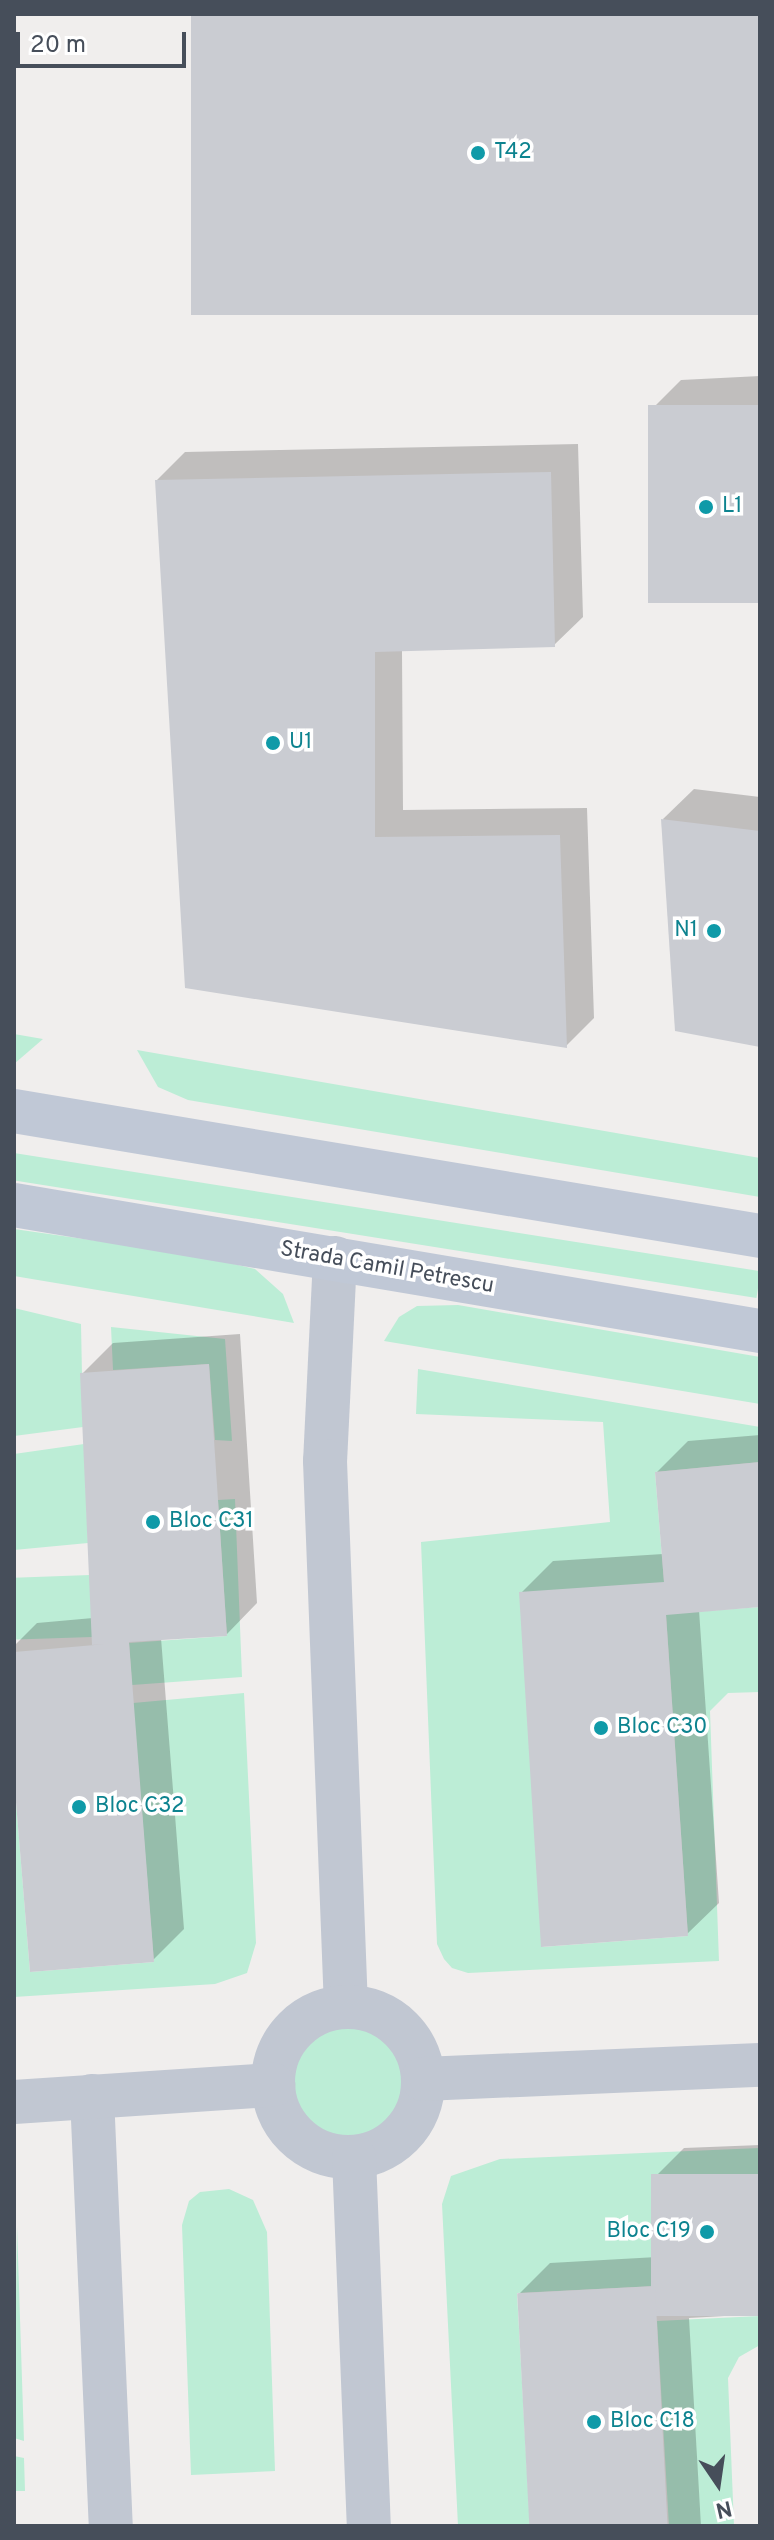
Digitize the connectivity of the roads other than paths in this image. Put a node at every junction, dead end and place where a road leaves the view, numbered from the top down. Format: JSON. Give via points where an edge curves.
{"nodes":[{"id":1,"x":14,"y":1111,"type":"edge"},
{"id":2,"x":14,"y":1205,"type":"edge"},
{"id":3,"x":760,"y":1236,"type":"edge"},
{"id":4,"x":335,"y":1258,"type":"junction"},
{"id":5,"x":760,"y":1331,"type":"edge"},
{"id":6,"x":346,"y":2007,"type":"junction"},
{"id":7,"x":760,"y":2065,"type":"edge"},
{"id":8,"x":423,"y":2079,"type":"junction"},
{"id":9,"x":273,"y":2085,"type":"junction"},
{"id":10,"x":92,"y":2096,"type":"junction"},
{"id":11,"x":14,"y":2102,"type":"edge"},
{"id":12,"x":354,"y":2157,"type":"junction"},
{"id":13,"x":111,"y":2526,"type":"edge"},
{"id":14,"x":369,"y":2526,"type":"edge"}],
"edges":[{"from":1,"to":3,"type":"street"},
{"from":2,"to":4,"type":"street","name":"Strada Camil Petrescu"},
{"from":4,"to":5,"type":"street","name":"Strada Camil Petrescu"},
{"from":4,"to":6,"type":"street","via":[[325,1461]]},
{"from":6,"to":8,"type":"street","via":[[369,2010],[407,2036]]},
{"from":6,"to":9,"type":"street","via":[[323,2011],[285,2040]]},
{"from":7,"to":8,"type":"street"},
{"from":8,"to":12,"type":"street","via":[[411,2122],[376,2152]]},
{"from":9,"to":10,"type":"street"},
{"from":9,"to":12,"type":"street","via":[[277,2109],[308,2145]]},
{"from":10,"to":11,"type":"street"},
{"from":10,"to":13,"type":"street"},
{"from":12,"to":14,"type":"street"}]}
